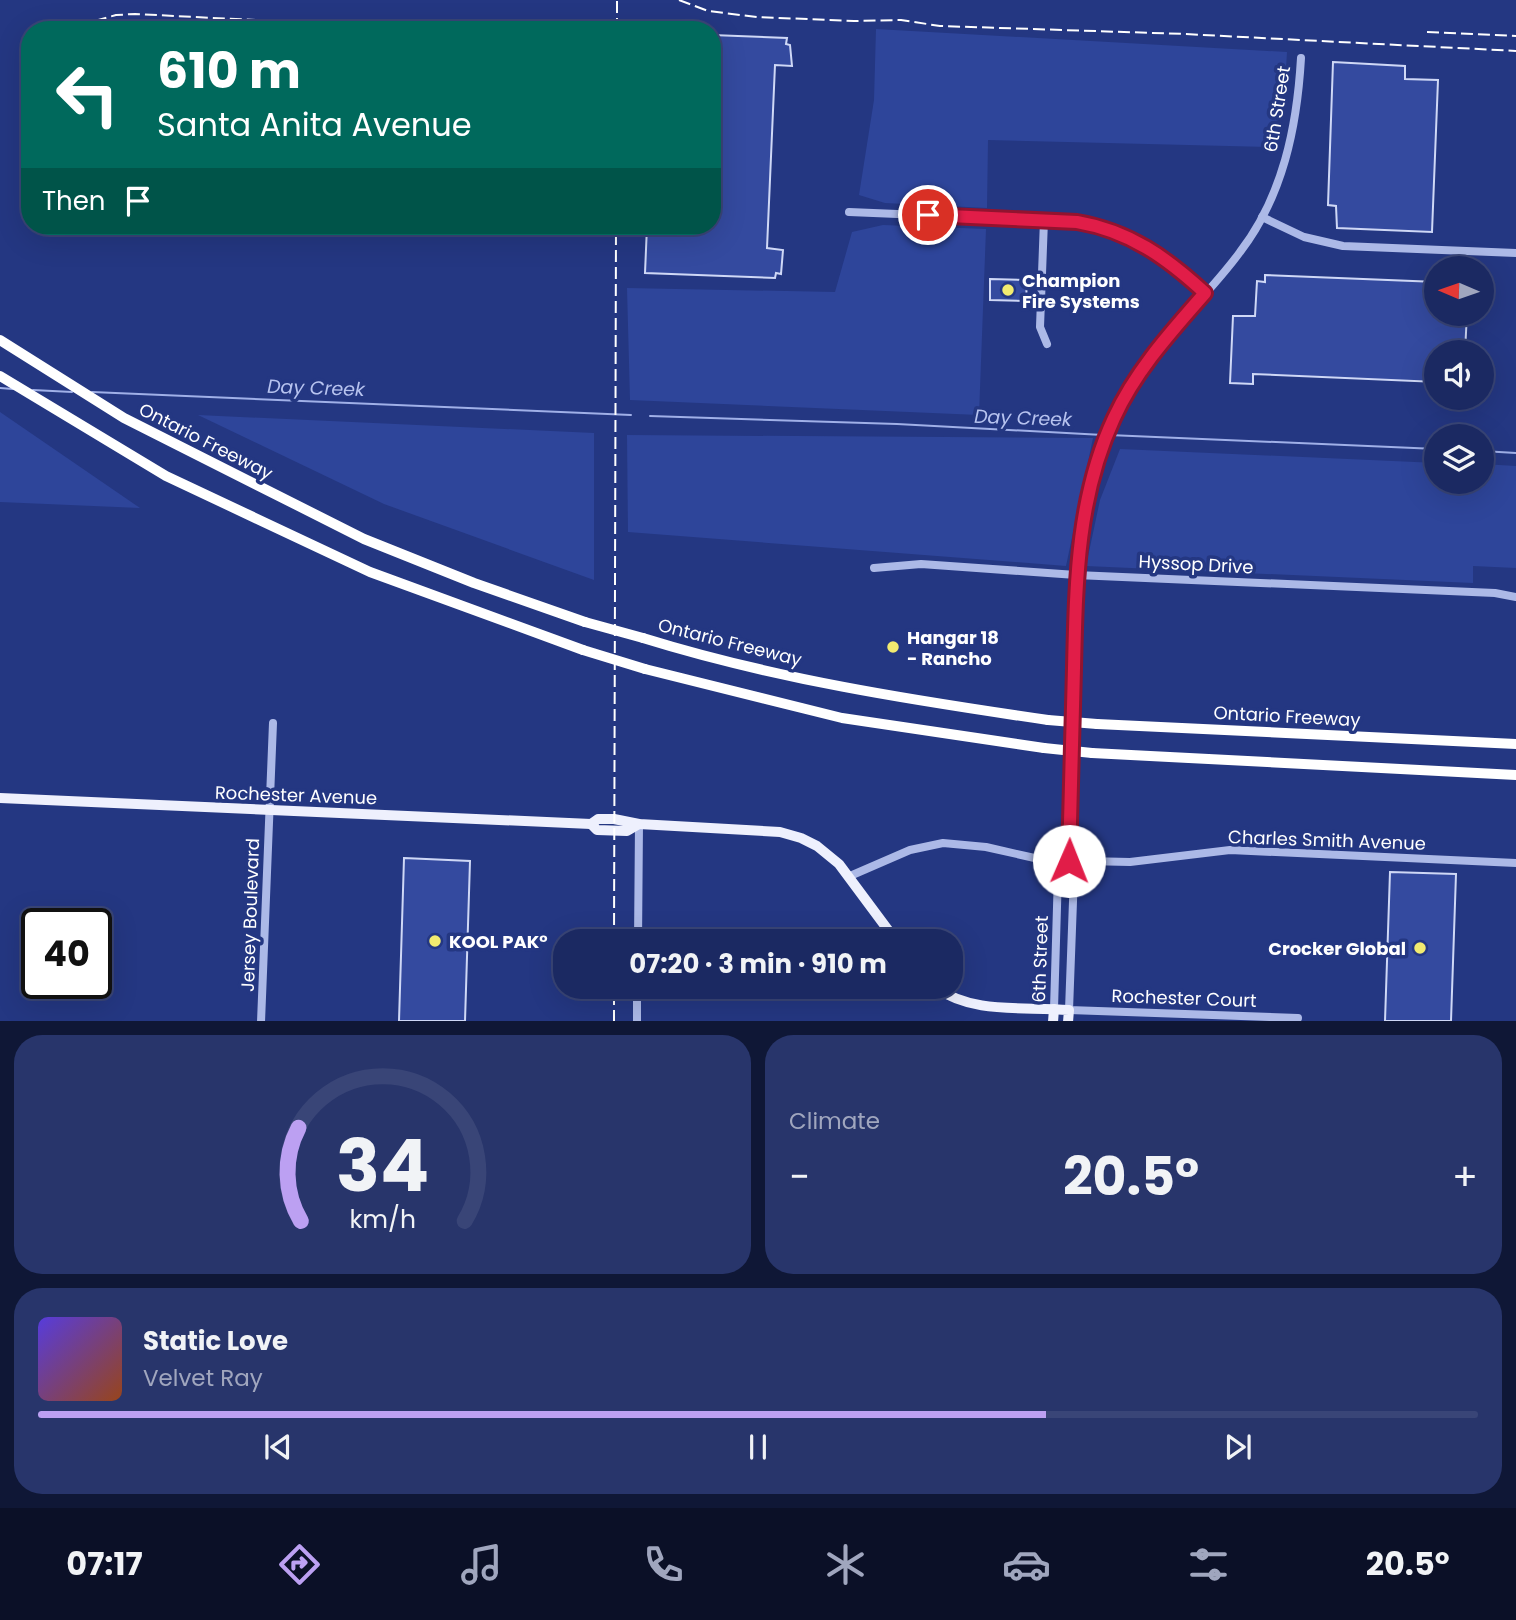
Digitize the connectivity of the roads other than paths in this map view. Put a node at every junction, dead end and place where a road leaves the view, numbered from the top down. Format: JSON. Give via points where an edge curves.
{"nodes":[{"id":1,"x":1301,"y":58,"type":"dead end"},
{"id":2,"x":849,"y":212,"type":"dead end"},
{"id":3,"x":1262,"y":217,"type":"junction"},
{"id":4,"x":1044,"y":220,"type":"junction"},
{"id":5,"x":1516,"y":253,"type":"edge"},
{"id":6,"x":1205,"y":293,"type":"junction"},
{"id":7,"x":0,"y":340,"type":"edge"},
{"id":8,"x":1047,"y":344,"type":"dead end"},
{"id":9,"x":0,"y":376,"type":"edge"},
{"id":10,"x":873,"y":568,"type":"dead end"},
{"id":11,"x":1076,"y":575,"type":"junction"},
{"id":12,"x":1516,"y":597,"type":"edge"},
{"id":13,"x":273,"y":723,"type":"dead end"},
{"id":14,"x":1516,"y":744,"type":"edge"},
{"id":15,"x":1516,"y":775,"type":"edge"},
{"id":16,"x":0,"y":798,"type":"edge"},
{"id":17,"x":269,"y":809,"type":"junction"},
{"id":18,"x":639,"y":824,"type":"junction"},
{"id":19,"x":1069,"y":861,"type":"junction"},
{"id":20,"x":1516,"y":863,"type":"edge"},
{"id":21,"x":850,"y":876,"type":"junction"},
{"id":22,"x":638,"y":929,"type":"edge"},
{"id":23,"x":888,"y":929,"type":"edge"},
{"id":24,"x":637,"y":999,"type":"edge"},
{"id":25,"x":956,"y":999,"type":"edge"},
{"id":26,"x":1054,"y":1009,"type":"junction"},
{"id":27,"x":1069,"y":1010,"type":"junction"},
{"id":28,"x":1298,"y":1018,"type":"dead end"},
{"id":29,"x":261,"y":1021,"type":"edge"},
{"id":30,"x":637,"y":1021,"type":"edge"},
{"id":31,"x":1053,"y":1021,"type":"edge"},
{"id":32,"x":1068,"y":1021,"type":"edge"}],
"edges":[{"from":1,"to":3,"type":"street","name":"6th Street","via":[[1291,140]]},
{"from":2,"to":4,"type":"street"},
{"from":3,"to":5,"type":"street","via":[[1304,236],[1343,246]]},
{"from":3,"to":6,"type":"street","name":"6th Street","via":[[1240,253]]},
{"from":4,"to":6,"type":"street","via":[[1086,223],[1137,241],[1172,263]]},
{"from":4,"to":8,"type":"street","via":[[1040,327]]},
{"from":6,"to":11,"type":"street","name":"6th Street","via":[[1143,367],[1114,418],[1099,453],[1081,523]]},
{"from":7,"to":14,"type":"highway","name":"Ontario Freeway","bridge":true,"via":[[124,418],[364,540],[585,622],[697,655],[840,687],[1048,720]]},
{"from":9,"to":15,"type":"highway","bridge":true,"via":[[166,475],[370,572],[645,669],[842,718],[1044,748]]},
{"from":10,"to":11,"type":"street","name":"Hyssop Drive","via":[[921,564]]},
{"from":11,"to":12,"type":"street","name":"Hyssop Drive"},
{"from":11,"to":19,"type":"street","name":"6th Street"},
{"from":13,"to":17,"type":"street","name":"Jersey Boulevard"},
{"from":16,"to":17,"type":"main road","name":"Rochester Avenue"},
{"from":17,"to":18,"type":"main road","name":"Rochester Avenue"},
{"from":17,"to":29,"type":"street","name":"Jersey Boulevard"},
{"from":18,"to":21,"type":"main road","name":"Rochester Avenue","via":[[792,835],[817,846]]},
{"from":18,"to":22,"type":"street"},
{"from":19,"to":20,"type":"street","name":"Charles Smith Avenue","via":[[1130,862],[1230,850]]},
{"from":19,"to":21,"type":"street","name":"Charles Smith Avenue","via":[[967,844],[934,844]]},
{"from":19,"to":26,"type":"street","name":"6th Street","via":[[1058,873]]},
{"from":19,"to":27,"type":"street","name":"6th Street","via":[[1074,874]]},
{"from":21,"to":23,"type":"main road","name":"Rochester Avenue"},
{"from":24,"to":30,"type":"street"},
{"from":25,"to":26,"type":"main road","via":[[984,1006]]},
{"from":26,"to":27,"type":"main road"},
{"from":26,"to":31,"type":"main road","name":"6th Street"},
{"from":27,"to":28,"type":"street","name":"Rochester Court"},
{"from":27,"to":32,"type":"main road","name":"6th Street"}]}
